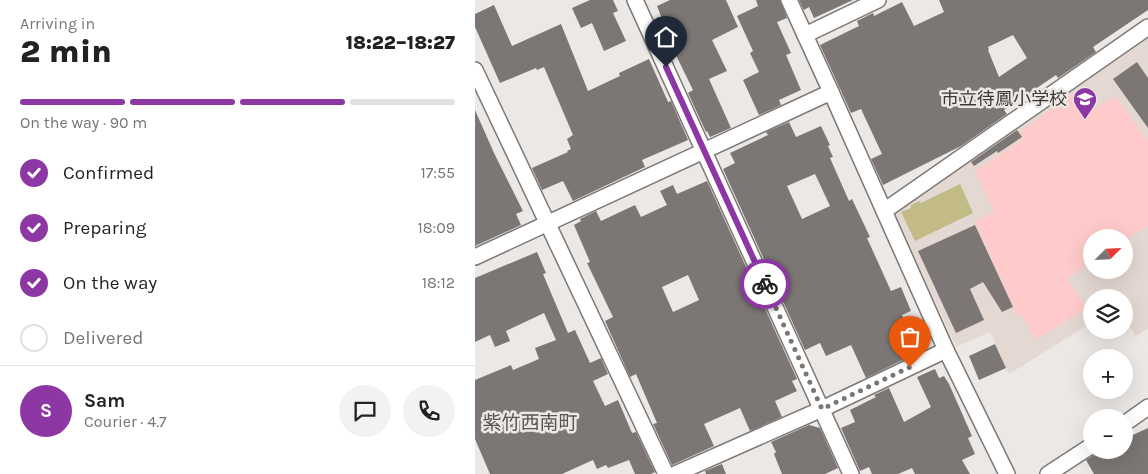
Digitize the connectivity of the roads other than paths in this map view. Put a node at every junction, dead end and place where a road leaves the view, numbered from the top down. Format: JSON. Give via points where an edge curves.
{"nodes":[{"id":1,"x":635,"y":0,"type":"edge"},
{"id":2,"x":789,"y":0,"type":"edge"},
{"id":3,"x":877,"y":0,"type":"edge"},
{"id":4,"x":1148,"y":27,"type":"edge"},
{"id":5,"x":805,"y":35,"type":"junction"},
{"id":6,"x":475,"y":70,"type":"edge"},
{"id":7,"x":831,"y":92,"type":"junction"},
{"id":8,"x":705,"y":151,"type":"junction"},
{"id":9,"x":884,"y":211,"type":"junction"},
{"id":10,"x":548,"y":224,"type":"junction"},
{"id":11,"x":475,"y":257,"type":"edge"},
{"id":12,"x":945,"y":350,"type":"junction"},
{"id":13,"x":1148,"y":406,"type":"edge"},
{"id":14,"x":822,"y":409,"type":"junction"},
{"id":15,"x":1133,"y":417,"type":"edge"},
{"id":16,"x":1083,"y":451,"type":"edge"},
{"id":17,"x":666,"y":474,"type":"edge"},
{"id":18,"x":675,"y":474,"type":"edge"},
{"id":19,"x":851,"y":474,"type":"edge"},
{"id":20,"x":1007,"y":474,"type":"edge"},
{"id":21,"x":1049,"y":474,"type":"edge"}],
"edges":[{"from":1,"to":8,"type":"street"},
{"from":2,"to":5,"type":"street"},
{"from":3,"to":5,"type":"street"},
{"from":4,"to":9,"type":"street"},
{"from":5,"to":7,"type":"street"},
{"from":6,"to":10,"type":"street"},
{"from":7,"to":8,"type":"street"},
{"from":7,"to":9,"type":"street"},
{"from":8,"to":10,"type":"street"},
{"from":8,"to":14,"type":"street"},
{"from":9,"to":12,"type":"street"},
{"from":10,"to":11,"type":"street"},
{"from":10,"to":17,"type":"street"},
{"from":12,"to":14,"type":"street"},
{"from":12,"to":20,"type":"street"},
{"from":13,"to":15,"type":"street"},
{"from":14,"to":18,"type":"street"},
{"from":14,"to":19,"type":"street"},
{"from":16,"to":21,"type":"street"}]}
